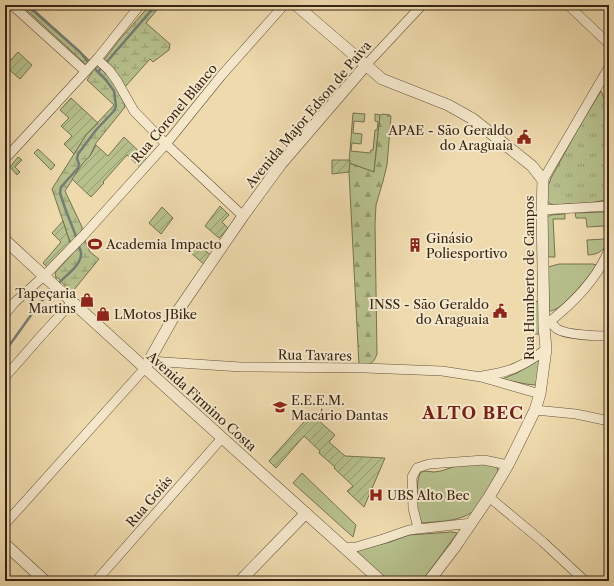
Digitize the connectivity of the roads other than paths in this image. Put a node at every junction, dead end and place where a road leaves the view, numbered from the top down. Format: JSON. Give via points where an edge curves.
{"nodes":[{"id":1,"x":12,"y":5,"type":"edge"},
{"id":2,"x":140,"y":5,"type":"edge"},
{"id":3,"x":284,"y":5,"type":"edge"},
{"id":4,"x":296,"y":5,"type":"edge"},
{"id":5,"x":422,"y":5,"type":"edge"},
{"id":6,"x":568,"y":5,"type":"edge"},
{"id":7,"x":609,"y":44,"type":"edge"},
{"id":8,"x":91,"y":65,"type":"junction"},
{"id":9,"x":366,"y":65,"type":"junction"},
{"id":10,"x":609,"y":67,"type":"edge"},
{"id":11,"x":166,"y":144,"type":"junction"},
{"id":12,"x":5,"y":159,"type":"edge"},
{"id":13,"x":543,"y":180,"type":"junction"},
{"id":14,"x":609,"y":206,"type":"edge"},
{"id":15,"x":542,"y":210,"type":"junction"},
{"id":16,"x":243,"y":216,"type":"junction"},
{"id":17,"x":5,"y":240,"type":"edge"},
{"id":18,"x":609,"y":249,"type":"edge"},
{"id":19,"x":46,"y":278,"type":"junction"},
{"id":20,"x":72,"y":302,"type":"junction"},
{"id":21,"x":5,"y":314,"type":"edge"},
{"id":22,"x":547,"y":324,"type":"junction"},
{"id":23,"x":609,"y":336,"type":"edge"},
{"id":24,"x":546,"y":349,"type":"junction"},
{"id":25,"x":147,"y":365,"type":"junction"},
{"id":26,"x":5,"y":377,"type":"edge"},
{"id":27,"x":481,"y":377,"type":"junction"},
{"id":28,"x":540,"y":394,"type":"junction"},
{"id":29,"x":535,"y":410,"type":"junction"},
{"id":30,"x":609,"y":421,"type":"edge"},
{"id":31,"x":222,"y":438,"type":"junction"},
{"id":32,"x":508,"y":465,"type":"junction"},
{"id":33,"x":489,"y":497,"type":"junction"},
{"id":34,"x":306,"y":512,"type":"junction"},
{"id":35,"x":472,"y":523,"type":"junction"},
{"id":36,"x":5,"y":524,"type":"edge"},
{"id":37,"x":418,"y":528,"type":"junction"},
{"id":38,"x":5,"y":544,"type":"edge"},
{"id":39,"x":344,"y":548,"type":"junction"},
{"id":40,"x":609,"y":579,"type":"edge"},
{"id":41,"x":378,"y":580,"type":"edge"},
{"id":42,"x":45,"y":581,"type":"edge"},
{"id":43,"x":96,"y":581,"type":"edge"},
{"id":44,"x":240,"y":581,"type":"edge"},
{"id":45,"x":429,"y":581,"type":"edge"},
{"id":46,"x":585,"y":581,"type":"edge"},
{"id":47,"x":606,"y":581,"type":"edge"}],
"edges":[{"from":1,"to":8,"type":"street"},
{"from":2,"to":8,"type":"street"},
{"from":3,"to":11,"type":"street","name":"Rua Coronel Blanco","via":[[221,76]]},
{"from":4,"to":9,"type":"street"},
{"from":5,"to":9,"type":"street","name":"Avenida Major Edson de Paiva"},
{"from":6,"to":7,"type":"street"},
{"from":8,"to":11,"type":"street","via":[[109,70],[134,111]]},
{"from":8,"to":12,"type":"street"},
{"from":9,"to":13,"type":"street","via":[[382,79],[448,105],[474,119],[532,166]]},
{"from":9,"to":16,"type":"street","name":"Avenida Major Edson de Paiva","via":[[281,164]]},
{"from":10,"to":13,"type":"street"},
{"from":11,"to":16,"type":"street"},
{"from":11,"to":19,"type":"street","name":"Rua Coronel Blanco"},
{"from":13,"to":15,"type":"street","name":"Rua Humberto de Campos"},
{"from":14,"to":15,"type":"street"},
{"from":15,"to":22,"type":"street","name":"Rua Humberto de Campos"},
{"from":16,"to":25,"type":"street","name":"Avenida Major Edson de Paiva","via":[[173,318]]},
{"from":17,"to":19,"type":"street","name":"Avenida Firmino Costa"},
{"from":18,"to":22,"type":"street","via":[[591,281]]},
{"from":19,"to":20,"type":"street","name":"Avenida Firmino Costa"},
{"from":19,"to":21,"type":"street","via":[[15,302]]},
{"from":20,"to":25,"type":"street","name":"Avenida Firmino Costa"},
{"from":20,"to":26,"type":"street"},
{"from":22,"to":23,"type":"street","via":[[570,333]]},
{"from":22,"to":24,"type":"street","name":"Rua Humberto de Campos"},
{"from":24,"to":27,"type":"street","name":"Rua Tavares","via":[[518,367]]},
{"from":24,"to":28,"type":"street","name":"Rua Humberto de Campos"},
{"from":25,"to":27,"type":"street","name":"Rua Tavares","via":[[370,368]]},
{"from":25,"to":31,"type":"street","name":"Avenida Firmino Costa"},
{"from":25,"to":36,"type":"street"},
{"from":27,"to":28,"type":"street","name":"Rua Tavares"},
{"from":28,"to":29,"type":"street","name":"Rua Humberto de Campos"},
{"from":29,"to":30,"type":"street","via":[[576,414]]},
{"from":29,"to":32,"type":"street","name":"Rua Humberto de Campos"},
{"from":31,"to":34,"type":"street","name":"Avenida Firmino Costa"},
{"from":31,"to":43,"type":"street","name":"Rua Goiás"},
{"from":32,"to":33,"type":"street","name":"Rua Humberto de Campos"},
{"from":32,"to":37,"type":"street","via":[[484,460],[430,464],[417,468],[412,477],[412,485],[413,508]]},
{"from":33,"to":35,"type":"street","name":"Rua Humberto de Campos"},
{"from":33,"to":46,"type":"street"},
{"from":34,"to":39,"type":"street","name":"Avenida Firmino Costa"},
{"from":34,"to":44,"type":"street"},
{"from":35,"to":37,"type":"street"},
{"from":35,"to":45,"type":"street","name":"Rua Humberto de Campos"},
{"from":37,"to":39,"type":"street","via":[[356,547]]},
{"from":38,"to":42,"type":"street"},
{"from":39,"to":41,"type":"street","name":"Avenida Firmino Costa"},
{"from":40,"to":47,"type":"street"}]}
